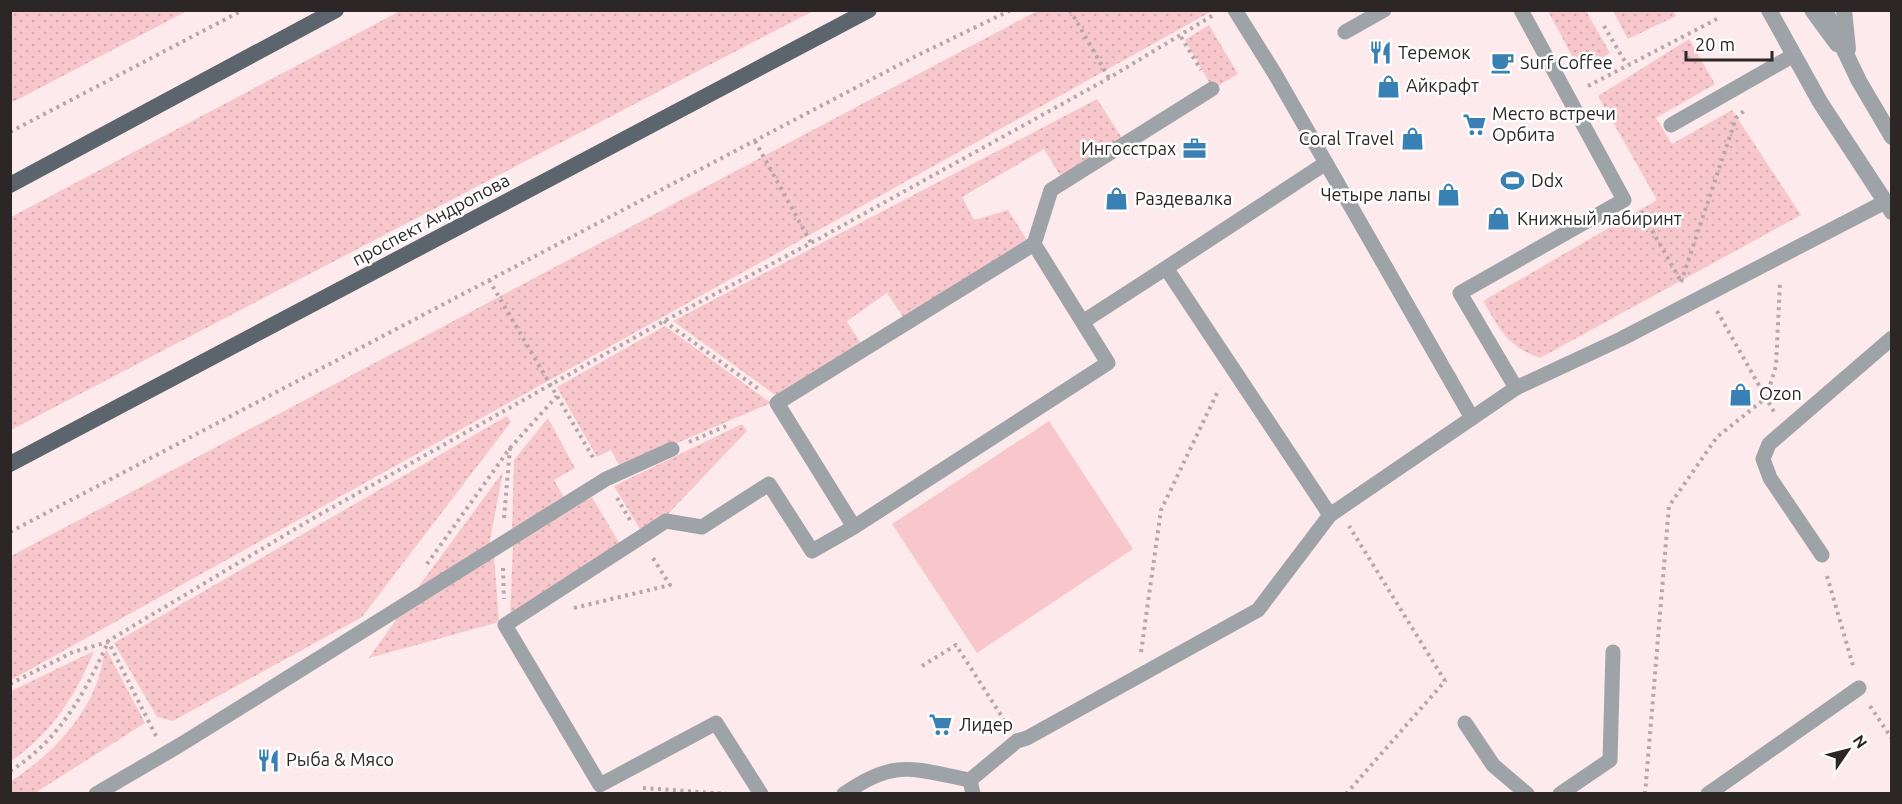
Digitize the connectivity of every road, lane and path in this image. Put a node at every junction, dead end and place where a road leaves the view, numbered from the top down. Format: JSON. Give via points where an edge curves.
{"nodes":[{"id":1,"x":243,"y":10,"type":"edge"},
{"id":2,"x":336,"y":10,"type":"edge"},
{"id":3,"x":869,"y":10,"type":"edge"},
{"id":4,"x":1011,"y":10,"type":"edge"},
{"id":5,"x":1070,"y":10,"type":"edge"},
{"id":6,"x":1221,"y":10,"type":"edge"},
{"id":7,"x":1235,"y":10,"type":"edge"},
{"id":8,"x":1384,"y":10,"type":"edge"},
{"id":9,"x":1521,"y":10,"type":"edge"},
{"id":10,"x":1769,"y":10,"type":"edge"},
{"id":11,"x":1812,"y":10,"type":"edge"},
{"id":12,"x":1825,"y":10,"type":"edge"},
{"id":13,"x":1844,"y":10,"type":"edge"},
{"id":14,"x":1717,"y":19,"type":"dead end"},
{"id":15,"x":1604,"y":26,"type":"dead end"},
{"id":16,"x":1345,"y":32,"type":"dead end"},
{"id":17,"x":1181,"y":37,"type":"junction"},
{"id":18,"x":1794,"y":55,"type":"junction"},
{"id":19,"x":1850,"y":62,"type":"junction"},
{"id":20,"x":1627,"y":66,"type":"junction"},
{"id":21,"x":1109,"y":78,"type":"junction"},
{"id":22,"x":1212,"y":89,"type":"joint"},
{"id":23,"x":1567,"y":97,"type":"junction"},
{"id":24,"x":1753,"y":103,"type":"dead end"},
{"id":25,"x":1671,"y":125,"type":"dead end"},
{"id":26,"x":10,"y":132,"type":"edge"},
{"id":27,"x":1892,"y":137,"type":"edge"},
{"id":28,"x":755,"y":141,"type":"junction"},
{"id":29,"x":1326,"y":163,"type":"junction"},
{"id":30,"x":10,"y":185,"type":"edge"},
{"id":31,"x":1624,"y":200,"type":"junction"},
{"id":32,"x":1888,"y":207,"type":"edge"},
{"id":33,"x":811,"y":243,"type":"junction"},
{"id":34,"x":1034,"y":244,"type":"junction"},
{"id":35,"x":1781,"y":257,"type":"junction"},
{"id":36,"x":1166,"y":268,"type":"junction"},
{"id":37,"x":489,"y":280,"type":"junction"},
{"id":38,"x":1681,"y":282,"type":"junction"},
{"id":39,"x":1708,"y":295,"type":"junction"},
{"id":40,"x":1692,"y":302,"type":"junction"},
{"id":41,"x":664,"y":321,"type":"junction"},
{"id":42,"x":1084,"y":321,"type":"junction"},
{"id":43,"x":1892,"y":338,"type":"edge"},
{"id":44,"x":1230,"y":367,"type":"junction"},
{"id":45,"x":550,"y":384,"type":"junction"},
{"id":46,"x":1516,"y":388,"type":"junction"},
{"id":47,"x":557,"y":396,"type":"junction"},
{"id":48,"x":1766,"y":398,"type":"junction"},
{"id":49,"x":777,"y":403,"type":"junction"},
{"id":50,"x":1472,"y":418,"type":"junction"},
{"id":51,"x":726,"y":426,"type":"dead end"},
{"id":52,"x":672,"y":449,"type":"joint"},
{"id":53,"x":10,"y":464,"type":"edge"},
{"id":54,"x":606,"y":479,"type":"junction"},
{"id":55,"x":1334,"y":512,"type":"junction"},
{"id":56,"x":854,"y":527,"type":"junction"},
{"id":57,"x":10,"y":532,"type":"edge"},
{"id":58,"x":640,"y":538,"type":"junction"},
{"id":59,"x":1822,"y":555,"type":"joint"},
{"id":60,"x":420,"y":574,"type":"dead end"},
{"id":61,"x":571,"y":609,"type":"dead end"},
{"id":62,"x":108,"y":642,"type":"junction"},
{"id":63,"x":1613,"y":652,"type":"dead end"},
{"id":64,"x":922,"y":666,"type":"dead end"},
{"id":65,"x":1137,"y":677,"type":"junction"},
{"id":66,"x":10,"y":684,"type":"edge"},
{"id":67,"x":1863,"y":695,"type":"junction"},
{"id":68,"x":1465,"y":723,"type":"dead end"},
{"id":69,"x":1892,"y":740,"type":"edge"},
{"id":70,"x":1017,"y":741,"type":"junction"},
{"id":71,"x":165,"y":753,"type":"junction"},
{"id":72,"x":10,"y":771,"type":"edge"},
{"id":73,"x":600,"y":785,"type":"junction"},
{"id":74,"x":971,"y":787,"type":"edge"},
{"id":75,"x":96,"y":794,"type":"edge"},
{"id":76,"x":728,"y":794,"type":"edge"},
{"id":77,"x":761,"y":794,"type":"edge"},
{"id":78,"x":844,"y":794,"type":"edge"},
{"id":79,"x":1346,"y":794,"type":"edge"},
{"id":80,"x":1527,"y":794,"type":"edge"},
{"id":81,"x":1560,"y":794,"type":"edge"},
{"id":82,"x":1645,"y":794,"type":"edge"},
{"id":83,"x":1708,"y":794,"type":"edge"}],
"edges":[{"from":1,"to":26,"type":"path"},
{"from":2,"to":30,"type":"main road"},
{"from":3,"to":53,"type":"main road","name":"проспект Андропова"},
{"from":4,"to":28,"type":"path"},
{"from":5,"to":21,"type":"path"},
{"from":6,"to":17,"type":"path"},
{"from":7,"to":29,"type":"lane"},
{"from":8,"to":16,"type":"lane"},
{"from":9,"to":23,"type":"lane"},
{"from":10,"to":18,"type":"street"},
{"from":11,"to":19,"type":"street"},
{"from":12,"to":19,"type":"street"},
{"from":13,"to":19,"type":"street"},
{"from":14,"to":20,"type":"path"},
{"from":15,"to":20,"type":"path"},
{"from":17,"to":21,"type":"path"},
{"from":17,"to":22,"type":"path"},
{"from":18,"to":25,"type":"lane"},
{"from":18,"to":32,"type":"street"},
{"from":19,"to":27,"type":"street"},
{"from":20,"to":23,"type":"path"},
{"from":21,"to":33,"type":"path"},
{"from":22,"to":34,"type":"lane","via":[[1051,190]]},
{"from":23,"to":31,"type":"lane"},
{"from":24,"to":38,"type":"path","via":[[1736,118]]},
{"from":28,"to":33,"type":"path"},
{"from":28,"to":37,"type":"path"},
{"from":29,"to":36,"type":"lane"},
{"from":29,"to":50,"type":"lane"},
{"from":31,"to":38,"type":"path","via":[[1636,203]]},
{"from":31,"to":46,"type":"lane","via":[[1460,293]]},
{"from":32,"to":35,"type":"lane"},
{"from":33,"to":41,"type":"path"},
{"from":34,"to":42,"type":"lane"},
{"from":34,"to":49,"type":"lane"},
{"from":35,"to":39,"type":"lane"},
{"from":35,"to":48,"type":"path","via":[[1776,366]]},
{"from":36,"to":42,"type":"lane"},
{"from":36,"to":44,"type":"lane"},
{"from":37,"to":45,"type":"path"},
{"from":37,"to":57,"type":"path"},
{"from":38,"to":40,"type":"path"},
{"from":39,"to":40,"type":"lane"},
{"from":39,"to":48,"type":"path"},
{"from":40,"to":46,"type":"lane"},
{"from":41,"to":45,"type":"path"},
{"from":41,"to":49,"type":"path"},
{"from":42,"to":56,"type":"lane","via":[[1108,363]]},
{"from":43,"to":59,"type":"lane","via":[[1769,444],[1763,459],[1770,478]]},
{"from":44,"to":55,"type":"lane"},
{"from":44,"to":65,"type":"path","via":[[1161,510]]},
{"from":45,"to":47,"type":"path"},
{"from":45,"to":62,"type":"path","via":[[309,520]]},
{"from":46,"to":50,"type":"lane"},
{"from":47,"to":54,"type":"path"},
{"from":47,"to":60,"type":"path","via":[[510,448]]},
{"from":48,"to":82,"type":"path","via":[[1717,437],[1669,506]]},
{"from":49,"to":56,"type":"lane"},
{"from":50,"to":55,"type":"lane"},
{"from":51,"to":52,"type":"path"},
{"from":52,"to":54,"type":"lane"},
{"from":54,"to":58,"type":"path"},
{"from":54,"to":71,"type":"lane"},
{"from":55,"to":65,"type":"lane","via":[[1258,610]]},
{"from":55,"to":79,"type":"path","via":[[1445,681]]},
{"from":56,"to":58,"type":"lane","via":[[812,551],[769,484],[702,527],[666,521]]},
{"from":58,"to":61,"type":"path","via":[[670,585]]},
{"from":58,"to":73,"type":"lane","via":[[505,625]]},
{"from":59,"to":67,"type":"path"},
{"from":62,"to":66,"type":"path","via":[[73,652]]},
{"from":62,"to":71,"type":"path"},
{"from":62,"to":72,"type":"path","via":[[86,692],[56,732],[29,760]]},
{"from":63,"to":81,"type":"lane","via":[[1610,760]]},
{"from":64,"to":70,"type":"path","via":[[956,645]]},
{"from":65,"to":70,"type":"lane"},
{"from":67,"to":69,"type":"path"},
{"from":67,"to":83,"type":"lane"},
{"from":68,"to":80,"type":"lane","via":[[1493,765]]},
{"from":70,"to":74,"type":"lane"},
{"from":71,"to":75,"type":"lane"},
{"from":73,"to":76,"type":"path"},
{"from":73,"to":77,"type":"lane","via":[[716,723]]},
{"from":74,"to":78,"type":"lane","via":[[905,768],[869,776]]}]}
